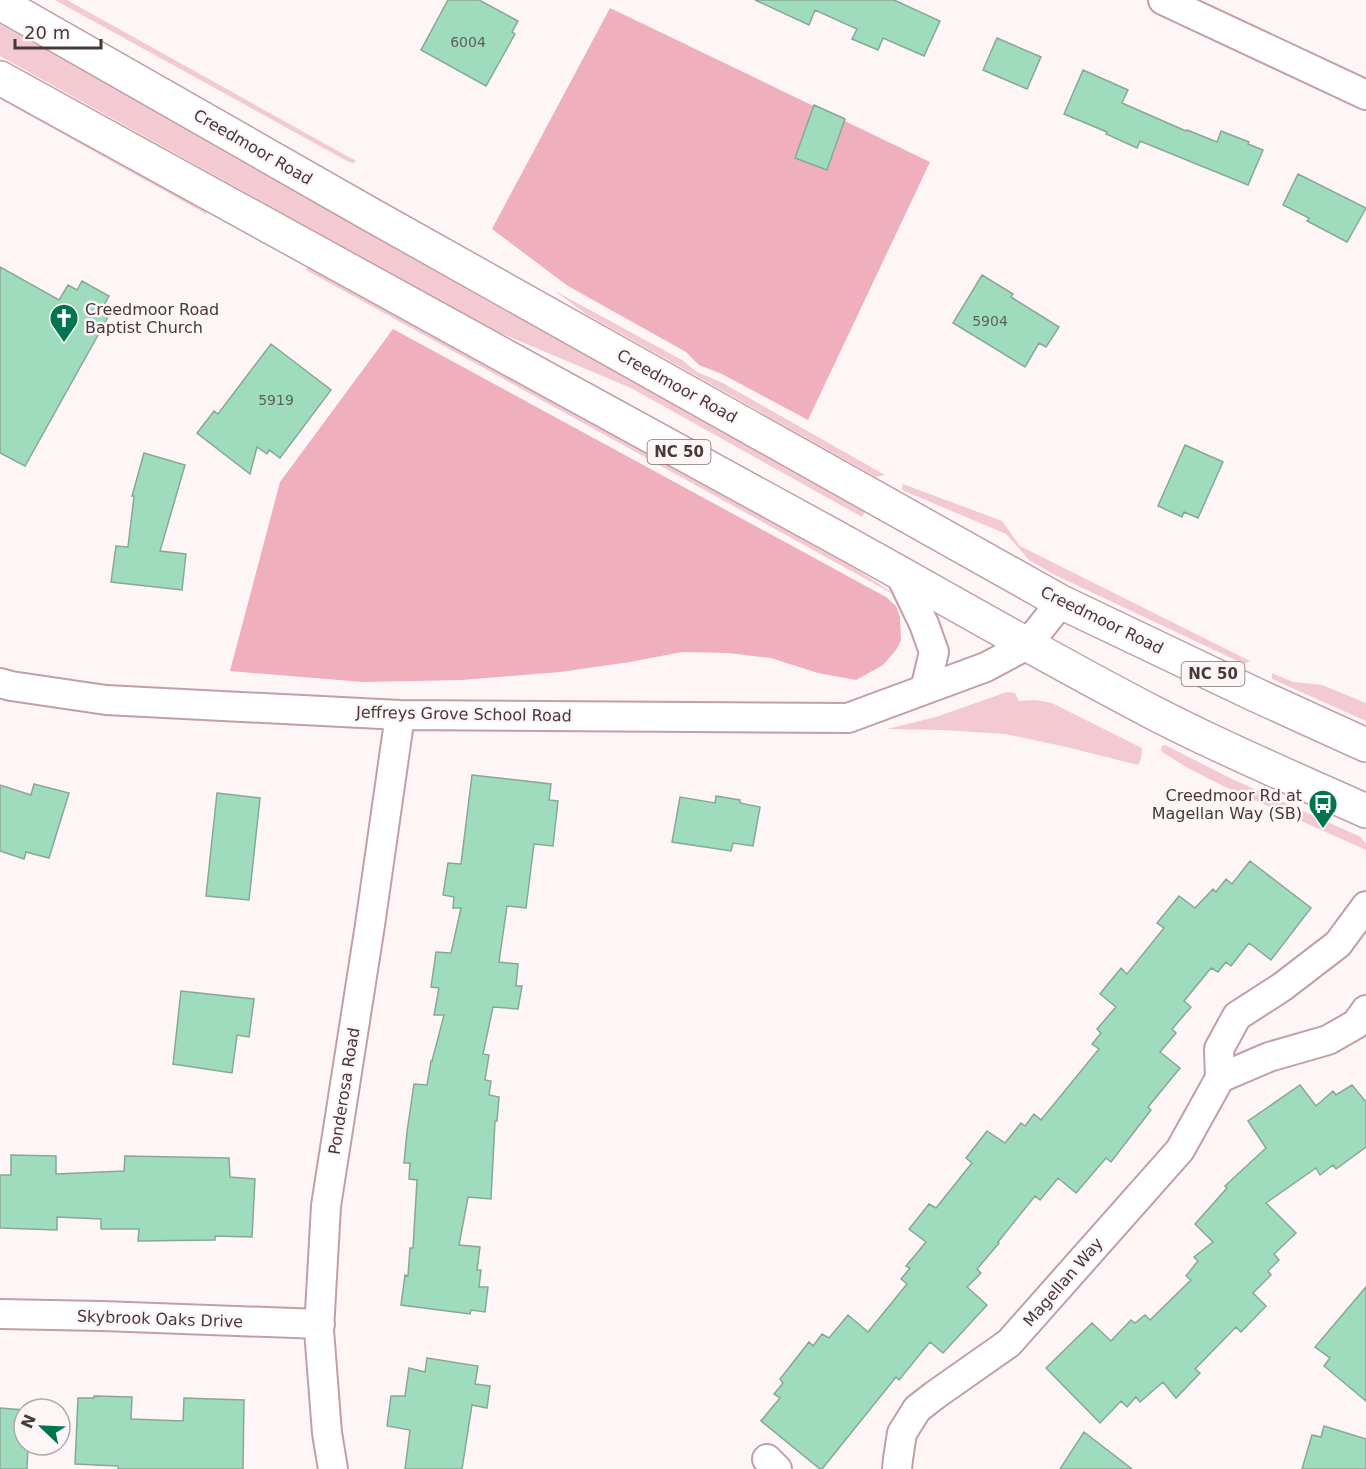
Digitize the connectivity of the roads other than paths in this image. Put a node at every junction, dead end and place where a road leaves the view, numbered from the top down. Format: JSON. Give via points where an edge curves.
{"nodes":[{"id":1,"x":1163,"y":0,"type":"edge"},
{"id":2,"x":0,"y":3,"type":"edge"},
{"id":3,"x":0,"y":78,"type":"edge"},
{"id":4,"x":1366,"y":95,"type":"edge"},
{"id":5,"x":899,"y":572,"type":"junction"},
{"id":6,"x":1061,"y":602,"type":"junction"},
{"id":7,"x":1027,"y":645,"type":"junction"},
{"id":8,"x":0,"y":683,"type":"edge"},
{"id":9,"x":925,"y":690,"type":"junction"},
{"id":10,"x":400,"y":715,"type":"junction"},
{"id":11,"x":1366,"y":745,"type":"edge"},
{"id":12,"x":1366,"y":811,"type":"edge"},
{"id":13,"x":1366,"y":906,"type":"edge"},
{"id":14,"x":1366,"y":1010,"type":"edge"},
{"id":15,"x":1220,"y":1078,"type":"junction"},
{"id":16,"x":0,"y":1314,"type":"edge"},
{"id":17,"x":320,"y":1324,"type":"junction"},
{"id":18,"x":333,"y":1469,"type":"edge"},
{"id":19,"x":897,"y":1469,"type":"edge"}],
"edges":[{"from":1,"to":4,"type":"street"},
{"from":2,"to":6,"type":"main road","name":"Creedmoor Road","number":"NC 50"},
{"from":3,"to":5,"type":"main road","number":"NC 50"},
{"from":5,"to":7,"type":"main road","number":"NC 50"},
{"from":5,"to":9,"type":"street","via":[[934,652]]},
{"from":6,"to":7,"type":"street","name":"Jeffreys Grove School Road"},
{"from":6,"to":11,"type":"main road","name":"Creedmoor Road","number":"NC 50"},
{"from":7,"to":9,"type":"street","name":"Jeffreys Grove School Road","via":[[986,667]]},
{"from":7,"to":12,"type":"main road","number":"NC 50","via":[[1156,714]]},
{"from":8,"to":10,"type":"street","name":"Jeffreys Grove School Road","via":[[106,700]]},
{"from":9,"to":10,"type":"street","name":"Jeffreys Grove School Road","via":[[848,718]]},
{"from":10,"to":17,"type":"street","name":"Ponderosa Road","via":[[326,1206]]},
{"from":13,"to":15,"type":"street","via":[[1338,944],[1237,1016],[1219,1049]]},
{"from":14,"to":15,"type":"street","via":[[1356,1024],[1328,1040],[1269,1057]]},
{"from":15,"to":19,"type":"street","name":"Magellan Way","via":[[1180,1150],[1009,1343],[917,1409],[902,1433]]},
{"from":16,"to":17,"type":"street","name":"Skybrook Oaks Drive"},
{"from":17,"to":18,"type":"street","name":"Ponderosa Road"}]}
